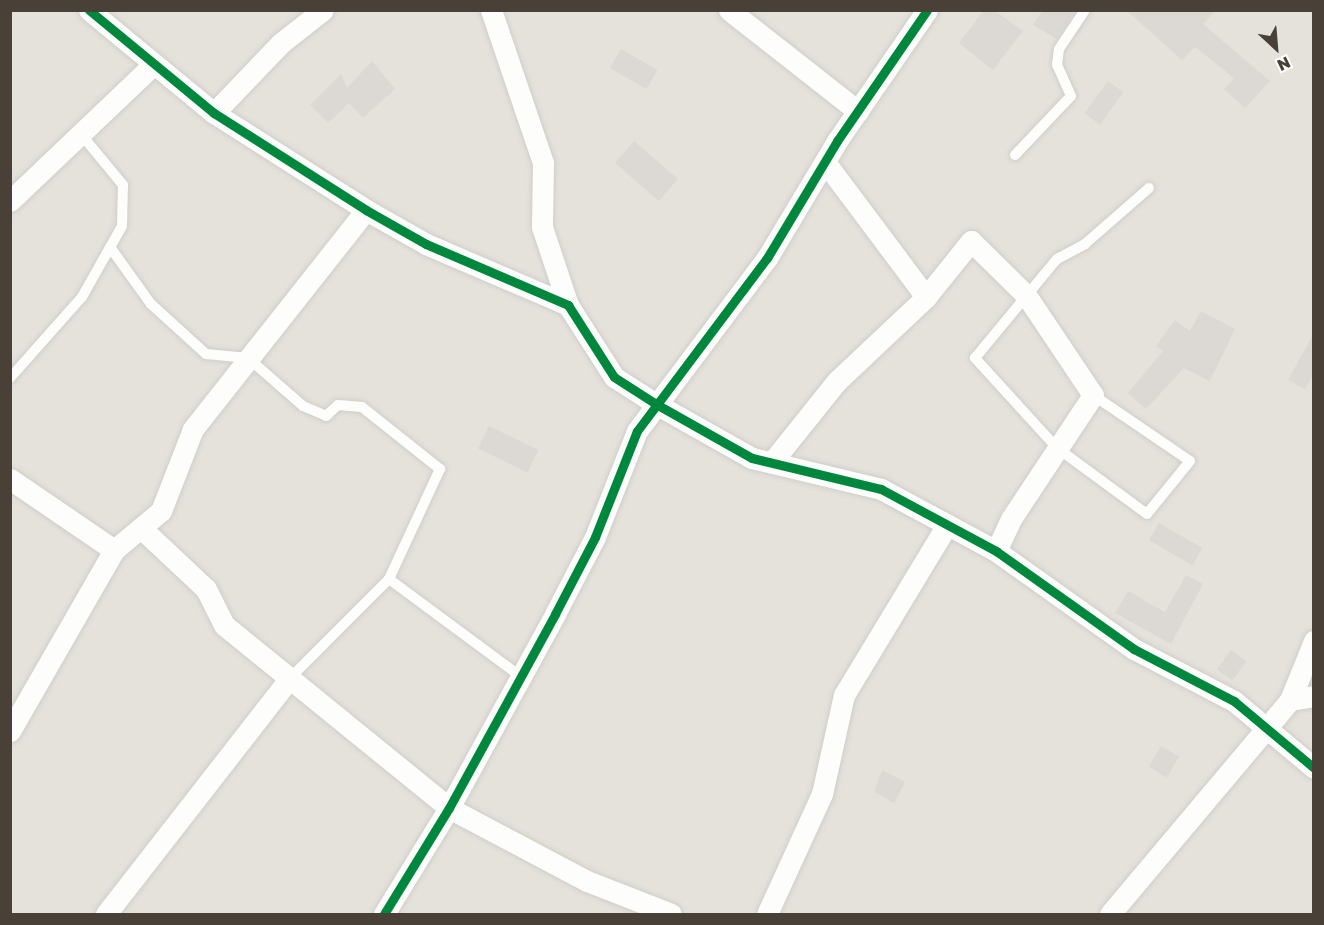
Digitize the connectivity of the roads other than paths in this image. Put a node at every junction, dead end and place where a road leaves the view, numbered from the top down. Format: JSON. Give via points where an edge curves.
{"nodes":[{"id":1,"x":89,"y":10,"type":"edge"},
{"id":2,"x":323,"y":10,"type":"edge"},
{"id":3,"x":491,"y":10,"type":"edge"},
{"id":4,"x":729,"y":10,"type":"edge"},
{"id":5,"x":927,"y":10,"type":"edge"},
{"id":6,"x":1085,"y":10,"type":"edge"},
{"id":7,"x":153,"y":65,"type":"junction"},
{"id":8,"x":858,"y":111,"type":"junction"},
{"id":9,"x":214,"y":113,"type":"junction"},
{"id":10,"x":81,"y":134,"type":"junction"},
{"id":11,"x":1015,"y":154,"type":"dead end"},
{"id":12,"x":825,"y":162,"type":"junction"},
{"id":13,"x":1149,"y":188,"type":"dead end"},
{"id":14,"x":10,"y":201,"type":"edge"},
{"id":15,"x":366,"y":210,"type":"junction"},
{"id":16,"x":110,"y":247,"type":"junction"},
{"id":17,"x":1026,"y":295,"type":"junction"},
{"id":18,"x":926,"y":297,"type":"junction"},
{"id":19,"x":568,"y":305,"type":"junction"},
{"id":20,"x":248,"y":358,"type":"junction"},
{"id":21,"x":10,"y":378,"type":"edge"},
{"id":22,"x":1093,"y":395,"type":"junction"},
{"id":23,"x":656,"y":404,"type":"junction"},
{"id":24,"x":1058,"y":448,"type":"junction"},
{"id":25,"x":772,"y":462,"type":"junction"},
{"id":26,"x":10,"y":479,"type":"edge"},
{"id":27,"x":947,"y":525,"type":"junction"},
{"id":28,"x":141,"y":528,"type":"junction"},
{"id":29,"x":114,"y":550,"type":"junction"},
{"id":30,"x":996,"y":551,"type":"junction"},
{"id":31,"x":389,"y":579,"type":"junction"},
{"id":32,"x":1314,"y":641,"type":"edge"},
{"id":33,"x":520,"y":676,"type":"junction"},
{"id":34,"x":289,"y":679,"type":"junction"},
{"id":35,"x":1314,"y":696,"type":"edge"},
{"id":36,"x":1290,"y":700,"type":"junction"},
{"id":37,"x":1267,"y":728,"type":"junction"},
{"id":38,"x":10,"y":731,"type":"edge"},
{"id":39,"x":1314,"y":768,"type":"edge"},
{"id":40,"x":449,"y":808,"type":"junction"},
{"id":41,"x":106,"y":915,"type":"edge"},
{"id":42,"x":384,"y":915,"type":"edge"},
{"id":43,"x":670,"y":915,"type":"edge"},
{"id":44,"x":766,"y":915,"type":"edge"},
{"id":45,"x":1110,"y":915,"type":"edge"}],
"edges":[{"from":1,"to":7,"type":"street"},
{"from":2,"to":9,"type":"street","via":[[281,43]]},
{"from":3,"to":19,"type":"street","via":[[543,163],[542,227]]},
{"from":4,"to":8,"type":"street"},
{"from":5,"to":8,"type":"street"},
{"from":6,"to":11,"type":"lane","via":[[1059,48],[1057,64],[1071,96]]},
{"from":7,"to":9,"type":"street"},
{"from":7,"to":10,"type":"street"},
{"from":8,"to":12,"type":"street"},
{"from":9,"to":15,"type":"street"},
{"from":10,"to":14,"type":"street"},
{"from":10,"to":16,"type":"lane","via":[[123,185],[122,226]]},
{"from":12,"to":18,"type":"street"},
{"from":12,"to":23,"type":"street","via":[[767,258]]},
{"from":13,"to":17,"type":"lane","via":[[1085,244],[1057,259]]},
{"from":15,"to":19,"type":"street","via":[[426,244]]},
{"from":15,"to":20,"type":"street"},
{"from":16,"to":20,"type":"lane","via":[[151,304],[206,354]]},
{"from":16,"to":21,"type":"lane","via":[[82,297]]},
{"from":17,"to":18,"type":"street","via":[[971,241]]},
{"from":17,"to":22,"type":"street"},
{"from":17,"to":24,"type":"lane","via":[[975,358]]},
{"from":18,"to":25,"type":"street","via":[[837,381]]},
{"from":19,"to":23,"type":"street","via":[[614,377]]},
{"from":20,"to":28,"type":"street","via":[[193,429],[161,512]]},
{"from":20,"to":31,"type":"lane","via":[[303,406],[326,416],[338,405],[362,407],[440,470]]},
{"from":22,"to":24,"type":"street"},
{"from":22,"to":24,"type":"lane","via":[[1190,461],[1147,514]]},
{"from":23,"to":25,"type":"street","via":[[752,458]]},
{"from":23,"to":33,"type":"street","via":[[637,431],[595,537]]},
{"from":24,"to":30,"type":"street","via":[[1011,519]]},
{"from":25,"to":27,"type":"street","via":[[881,489]]},
{"from":26,"to":29,"type":"street"},
{"from":27,"to":30,"type":"street"},
{"from":27,"to":44,"type":"street","via":[[844,695],[822,794]]},
{"from":28,"to":29,"type":"street"},
{"from":28,"to":34,"type":"street","via":[[206,589],[224,625]]},
{"from":29,"to":38,"type":"street"},
{"from":30,"to":37,"type":"street","via":[[1134,649],[1234,701]]},
{"from":31,"to":33,"type":"lane"},
{"from":31,"to":34,"type":"lane"},
{"from":32,"to":36,"type":"street"},
{"from":33,"to":40,"type":"street"},
{"from":34,"to":40,"type":"street"},
{"from":34,"to":41,"type":"street"},
{"from":35,"to":36,"type":"street"},
{"from":36,"to":37,"type":"street"},
{"from":37,"to":39,"type":"street"},
{"from":37,"to":45,"type":"street"},
{"from":40,"to":42,"type":"street"},
{"from":40,"to":43,"type":"street","via":[[587,881]]}]}
